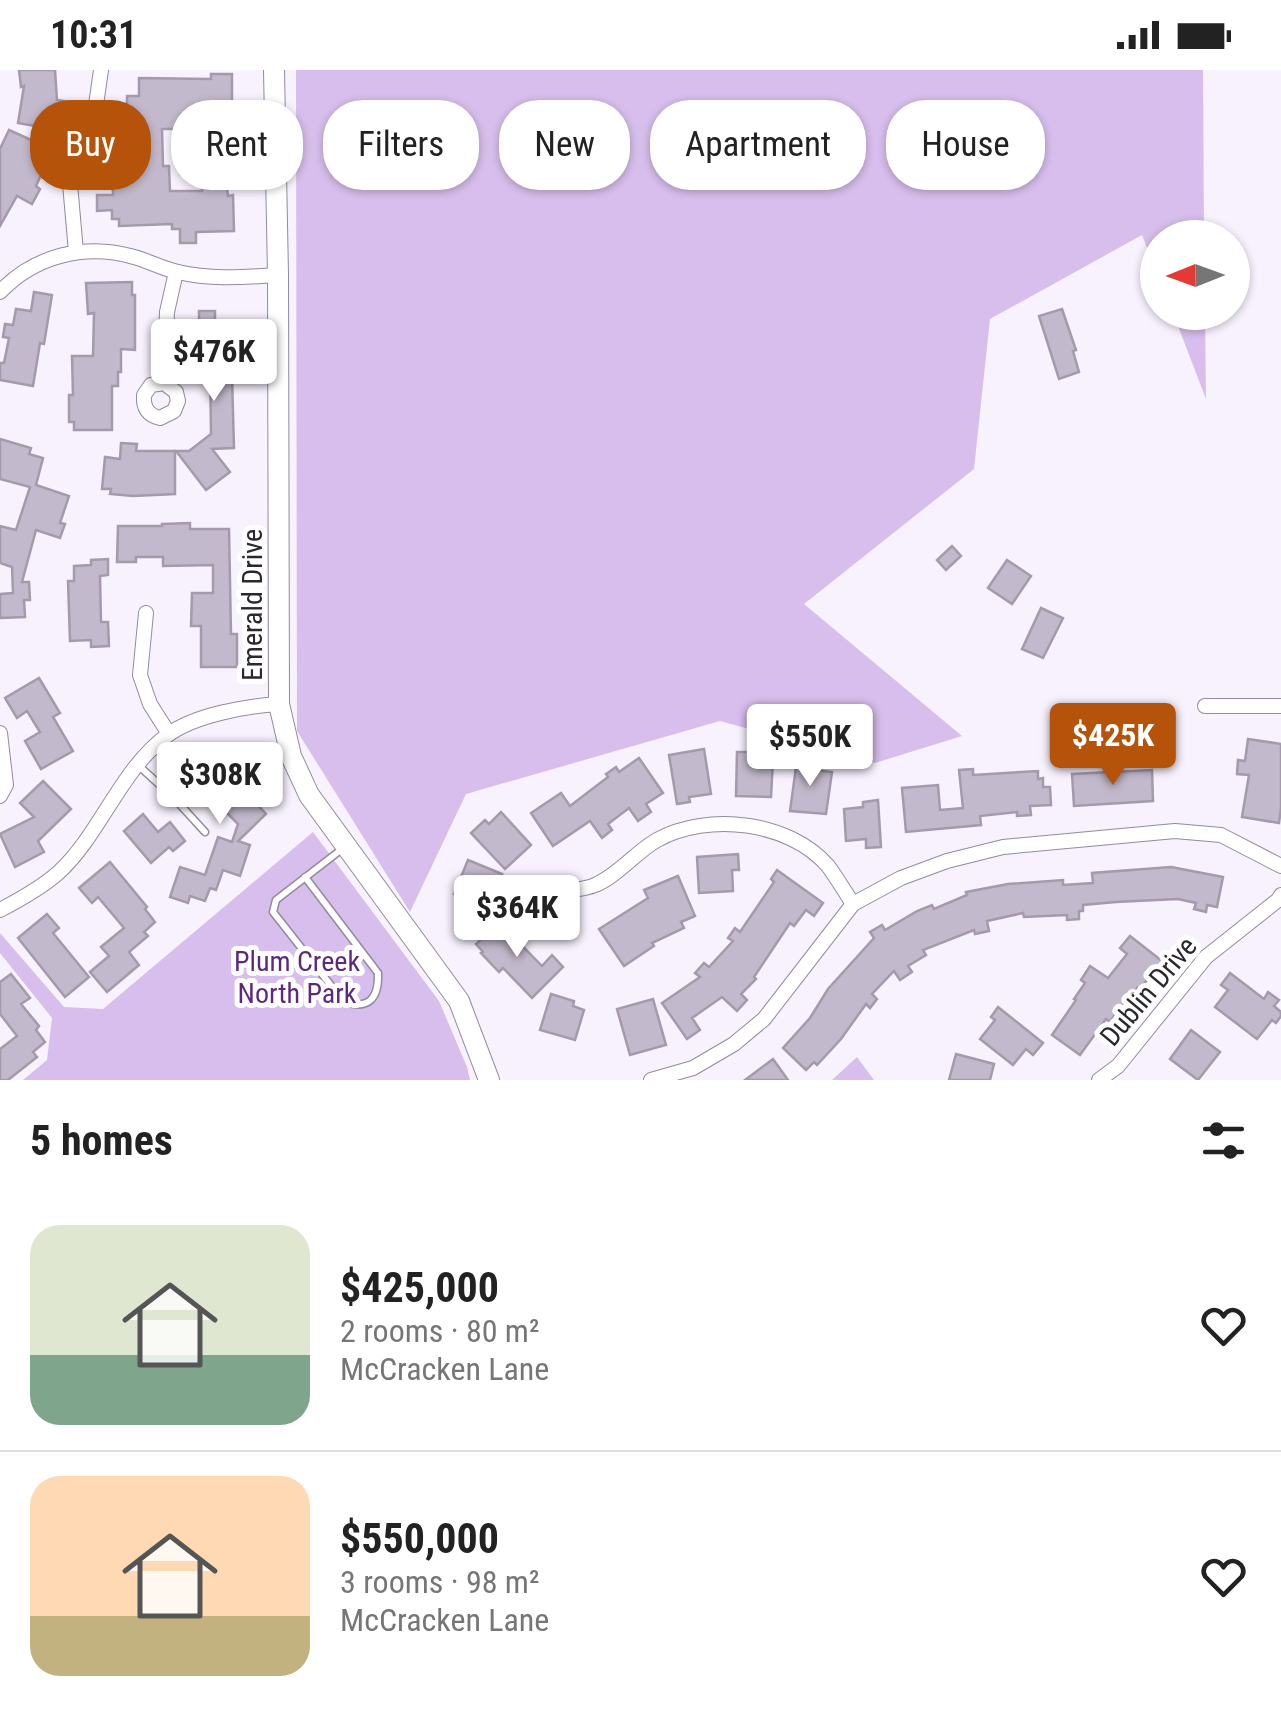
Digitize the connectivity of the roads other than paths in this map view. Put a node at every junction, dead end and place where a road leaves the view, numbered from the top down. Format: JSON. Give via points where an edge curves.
{"nodes":[{"id":1,"x":101,"y":70,"type":"edge"},
{"id":2,"x":274,"y":70,"type":"edge"},
{"id":3,"x":76,"y":252,"type":"junction"},
{"id":4,"x":176,"y":272,"type":"junction"},
{"id":5,"x":278,"y":276,"type":"junction"},
{"id":6,"x":0,"y":292,"type":"edge"},
{"id":7,"x":164,"y":383,"type":"dead end"},
{"id":8,"x":146,"y":613,"type":"dead end"},
{"id":9,"x":279,"y":704,"type":"junction"},
{"id":10,"x":1205,"y":706,"type":"dead end"},
{"id":11,"x":1281,"y":706,"type":"edge"},
{"id":12,"x":0,"y":734,"type":"edge"},
{"id":13,"x":169,"y":734,"type":"junction"},
{"id":14,"x":138,"y":765,"type":"junction"},
{"id":15,"x":0,"y":796,"type":"edge"},
{"id":16,"x":205,"y":832,"type":"dead end"},
{"id":17,"x":346,"y":845,"type":"junction"},
{"id":18,"x":1281,"y":866,"type":"edge"},
{"id":19,"x":305,"y":878,"type":"junction"},
{"id":20,"x":557,"y":892,"type":"dead end"},
{"id":21,"x":1281,"y":895,"type":"edge"},
{"id":22,"x":853,"y":904,"type":"junction"},
{"id":23,"x":0,"y":910,"type":"edge"},
{"id":24,"x":489,"y":1080,"type":"edge"},
{"id":25,"x":650,"y":1080,"type":"edge"},
{"id":26,"x":1100,"y":1080,"type":"edge"}],
"edges":[{"from":1,"to":3,"type":"street","via":[[95,112],[70,184]]},
{"from":2,"to":5,"type":"street","name":"Emerald Drive"},
{"from":3,"to":4,"type":"street","via":[[104,250]]},
{"from":3,"to":6,"type":"street","via":[[49,258]]},
{"from":4,"to":5,"type":"street"},
{"from":4,"to":7,"type":"street"},
{"from":5,"to":9,"type":"street","name":"Emerald Drive"},
{"from":8,"to":13,"type":"street","via":[[140,675]]},
{"from":9,"to":13,"type":"street","via":[[208,717]]},
{"from":9,"to":17,"type":"street","name":"Emerald Drive","via":[[309,795]]},
{"from":10,"to":11,"type":"street"},
{"from":12,"to":15,"type":"street","via":[[6,785]]},
{"from":13,"to":14,"type":"street"},
{"from":14,"to":16,"type":"lane"},
{"from":14,"to":23,"type":"street","via":[[60,871]]},
{"from":17,"to":19,"type":"lane"},
{"from":17,"to":24,"type":"street","name":"Emerald Drive","via":[[459,1001]]},
{"from":18,"to":22,"type":"street","via":[[1221,835],[1175,831],[1003,847],[901,878]]},
{"from":19,"to":19,"type":"lane","via":[[276,900],[273,912],[344,1002],[366,1004],[375,995],[378,974]]},
{"from":20,"to":22,"type":"street","via":[[595,885],[658,839],[727,823],[793,840],[826,864]]},
{"from":21,"to":26,"type":"street","name":"Dublin Drive","via":[[1206,957]]},
{"from":22,"to":25,"type":"street","via":[[764,1020],[693,1068]]}]}
